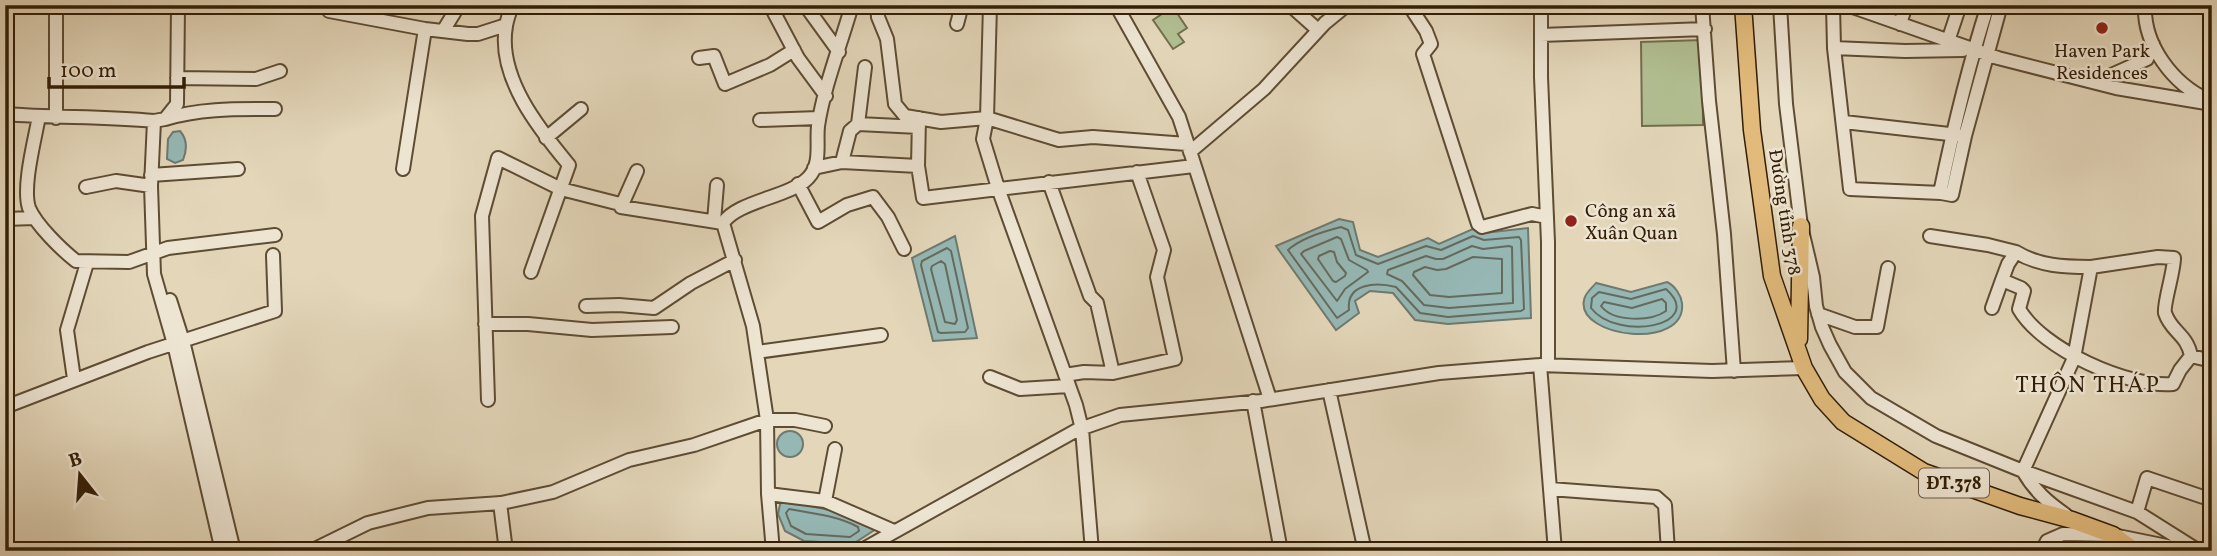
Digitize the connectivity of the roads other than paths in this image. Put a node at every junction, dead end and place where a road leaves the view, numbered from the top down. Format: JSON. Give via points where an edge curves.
{"nodes":[{"id":1,"x":56,"y":5,"type":"edge"},
{"id":2,"x":178,"y":5,"type":"edge"},
{"id":3,"x":329,"y":5,"type":"edge"},
{"id":4,"x":459,"y":5,"type":"edge"},
{"id":5,"x":512,"y":5,"type":"edge"},
{"id":6,"x":771,"y":5,"type":"edge"},
{"id":7,"x":805,"y":5,"type":"edge"},
{"id":8,"x":852,"y":5,"type":"edge"},
{"id":9,"x":877,"y":5,"type":"edge"},
{"id":10,"x":962,"y":5,"type":"edge"},
{"id":11,"x":990,"y":5,"type":"edge"},
{"id":12,"x":1290,"y":5,"type":"edge"},
{"id":13,"x":1347,"y":5,"type":"edge"},
{"id":14,"x":1409,"y":5,"type":"edge"},
{"id":15,"x":1541,"y":5,"type":"edge"},
{"id":16,"x":1702,"y":5,"type":"edge"},
{"id":17,"x":1743,"y":5,"type":"edge"},
{"id":18,"x":1780,"y":5,"type":"edge"},
{"id":19,"x":1833,"y":5,"type":"edge"},
{"id":20,"x":1847,"y":5,"type":"edge"},
{"id":21,"x":1906,"y":5,"type":"edge"},
{"id":22,"x":1960,"y":5,"type":"edge"},
{"id":23,"x":1987,"y":5,"type":"edge"},
{"id":24,"x":2001,"y":5,"type":"edge"},
{"id":25,"x":2145,"y":5,"type":"edge"},
{"id":26,"x":1119,"y":6,"type":"edge"},
{"id":27,"x":356,"y":10,"type":"edge"},
{"id":28,"x":957,"y":24,"type":"dead end"},
{"id":29,"x":1900,"y":24,"type":"junction"},
{"id":30,"x":506,"y":25,"type":"junction"},
{"id":31,"x":425,"y":29,"type":"junction"},
{"id":32,"x":1704,"y":29,"type":"junction"},
{"id":33,"x":1318,"y":30,"type":"junction"},
{"id":34,"x":443,"y":31,"type":"junction"},
{"id":35,"x":1541,"y":35,"type":"junction"},
{"id":36,"x":1948,"y":41,"type":"junction"},
{"id":37,"x":2152,"y":44,"type":"junction"},
{"id":38,"x":1834,"y":48,"type":"junction"},
{"id":39,"x":794,"y":50,"type":"junction"},
{"id":40,"x":1973,"y":50,"type":"junction"},
{"id":41,"x":839,"y":52,"type":"junction"},
{"id":42,"x":1987,"y":54,"type":"junction"},
{"id":43,"x":699,"y":58,"type":"dead end"},
{"id":44,"x":865,"y":67,"type":"dead end"},
{"id":45,"x":281,"y":71,"type":"dead end"},
{"id":46,"x":177,"y":78,"type":"junction"},
{"id":47,"x":2087,"y":80,"type":"junction"},
{"id":48,"x":826,"y":96,"type":"junction"},
{"id":49,"x":2212,"y":102,"type":"edge"},
{"id":50,"x":581,"y":108,"type":"dead end"},
{"id":51,"x":275,"y":109,"type":"dead end"},
{"id":52,"x":5,"y":114,"type":"edge"},
{"id":53,"x":40,"y":116,"type":"junction"},
{"id":54,"x":56,"y":118,"type":"junction"},
{"id":55,"x":820,"y":118,"type":"junction"},
{"id":56,"x":987,"y":118,"type":"junction"},
{"id":57,"x":159,"y":120,"type":"junction"},
{"id":58,"x":761,"y":120,"type":"dead end"},
{"id":59,"x":919,"y":122,"type":"junction"},
{"id":60,"x":1844,"y":122,"type":"junction"},
{"id":61,"x":858,"y":124,"type":"junction"},
{"id":62,"x":1959,"y":135,"type":"junction"},
{"id":63,"x":546,"y":138,"type":"junction"},
{"id":64,"x":1189,"y":148,"type":"junction"},
{"id":65,"x":842,"y":162,"type":"junction"},
{"id":66,"x":918,"y":166,"type":"junction"},
{"id":67,"x":1194,"y":166,"type":"junction"},
{"id":68,"x":814,"y":168,"type":"junction"},
{"id":69,"x":238,"y":169,"type":"dead end"},
{"id":70,"x":403,"y":169,"type":"dead end"},
{"id":71,"x":637,"y":171,"type":"dead end"},
{"id":72,"x":1137,"y":172,"type":"junction"},
{"id":73,"x":151,"y":180,"type":"junction"},
{"id":74,"x":1049,"y":182,"type":"junction"},
{"id":75,"x":798,"y":184,"type":"junction"},
{"id":76,"x":717,"y":185,"type":"dead end"},
{"id":77,"x":86,"y":187,"type":"dead end"},
{"id":78,"x":998,"y":188,"type":"junction"},
{"id":79,"x":561,"y":189,"type":"junction"},
{"id":80,"x":621,"y":207,"type":"junction"},
{"id":81,"x":1547,"y":217,"type":"junction"},
{"id":82,"x":34,"y":218,"type":"junction"},
{"id":83,"x":5,"y":219,"type":"edge"},
{"id":84,"x":718,"y":222,"type":"junction"},
{"id":85,"x":1801,"y":226,"type":"junction"},
{"id":86,"x":275,"y":235,"type":"dead end"},
{"id":87,"x":1930,"y":236,"type":"dead end"},
{"id":88,"x":904,"y":248,"type":"dead end"},
{"id":89,"x":2015,"y":252,"type":"junction"},
{"id":90,"x":152,"y":254,"type":"junction"},
{"id":91,"x":273,"y":255,"type":"dead end"},
{"id":92,"x":735,"y":260,"type":"junction"},
{"id":93,"x":88,"y":263,"type":"junction"},
{"id":94,"x":2091,"y":267,"type":"junction"},
{"id":95,"x":1888,"y":268,"type":"dead end"},
{"id":96,"x":531,"y":272,"type":"dead end"},
{"id":97,"x":2002,"y":280,"type":"junction"},
{"id":98,"x":586,"y":306,"type":"dead end"},
{"id":99,"x":1992,"y":308,"type":"dead end"},
{"id":100,"x":1818,"y":314,"type":"junction"},
{"id":101,"x":485,"y":324,"type":"junction"},
{"id":102,"x":672,"y":327,"type":"dead end"},
{"id":103,"x":881,"y":335,"type":"dead end"},
{"id":104,"x":178,"y":343,"type":"junction"},
{"id":105,"x":757,"y":352,"type":"junction"},
{"id":106,"x":2191,"y":356,"type":"junction"},
{"id":107,"x":2074,"y":358,"type":"junction"},
{"id":108,"x":1801,"y":360,"type":"junction"},
{"id":109,"x":2212,"y":361,"type":"edge"},
{"id":110,"x":1544,"y":365,"type":"junction"},
{"id":111,"x":1734,"y":371,"type":"junction"},
{"id":112,"x":1113,"y":373,"type":"junction"},
{"id":113,"x":990,"y":377,"type":"dead end"},
{"id":114,"x":74,"y":379,"type":"junction"},
{"id":115,"x":1067,"y":380,"type":"junction"},
{"id":116,"x":1329,"y":390,"type":"junction"},
{"id":117,"x":1270,"y":399,"type":"junction"},
{"id":118,"x":488,"y":400,"type":"dead end"},
{"id":119,"x":1253,"y":401,"type":"junction"},
{"id":120,"x":5,"y":407,"type":"edge"},
{"id":121,"x":767,"y":420,"type":"junction"},
{"id":122,"x":825,"y":426,"type":"dead end"},
{"id":123,"x":1082,"y":429,"type":"junction"},
{"id":124,"x":835,"y":449,"type":"dead end"},
{"id":125,"x":2022,"y":471,"type":"junction"},
{"id":126,"x":1550,"y":489,"type":"junction"},
{"id":127,"x":768,"y":494,"type":"junction"},
{"id":128,"x":2212,"y":500,"type":"edge"},
{"id":129,"x":825,"y":501,"type":"junction"},
{"id":130,"x":500,"y":503,"type":"junction"},
{"id":131,"x":2137,"y":512,"type":"junction"},
{"id":132,"x":2071,"y":520,"type":"junction"},
{"id":133,"x":894,"y":531,"type":"junction"},
{"id":134,"x":2113,"y":535,"type":"junction"},
{"id":135,"x":772,"y":549,"type":"edge"},
{"id":136,"x":222,"y":551,"type":"edge"},
{"id":137,"x":234,"y":551,"type":"edge"},
{"id":138,"x":311,"y":551,"type":"edge"},
{"id":139,"x":506,"y":551,"type":"edge"},
{"id":140,"x":758,"y":551,"type":"edge"},
{"id":141,"x":860,"y":551,"type":"edge"},
{"id":142,"x":1092,"y":551,"type":"edge"},
{"id":143,"x":1281,"y":551,"type":"edge"},
{"id":144,"x":1365,"y":551,"type":"edge"},
{"id":145,"x":1555,"y":551,"type":"edge"},
{"id":146,"x":1668,"y":551,"type":"edge"},
{"id":147,"x":2042,"y":551,"type":"edge"},
{"id":148,"x":2135,"y":551,"type":"edge"},
{"id":149,"x":2191,"y":551,"type":"edge"},
{"id":150,"x":2199,"y":551,"type":"edge"}],
"edges":[{"from":1,"to":54,"type":"street"},
{"from":2,"to":46,"type":"street"},
{"from":3,"to":27,"type":"street","via":[[329,11]]},
{"from":4,"to":34,"type":"street"},
{"from":5,"to":30,"type":"street"},
{"from":6,"to":39,"type":"street"},
{"from":7,"to":41,"type":"street"},
{"from":8,"to":41,"type":"street"},
{"from":9,"to":59,"type":"street","via":[[887,39],[895,104],[905,116]]},
{"from":10,"to":28,"type":"street"},
{"from":11,"to":56,"type":"street"},
{"from":12,"to":33,"type":"street"},
{"from":13,"to":33,"type":"street"},
{"from":14,"to":81,"type":"street","via":[[1431,44],[1423,54],[1478,224],[1482,227],[1532,214]]},
{"from":15,"to":35,"type":"street"},
{"from":16,"to":32,"type":"street"},
{"from":17,"to":108,"type":"main road","name":"Đường tỉnh 378","number":"ĐT.378","via":[[1752,130],[1772,276]]},
{"from":18,"to":85,"type":"street"},
{"from":19,"to":38,"type":"street"},
{"from":20,"to":29,"type":"street"},
{"from":21,"to":29,"type":"street"},
{"from":22,"to":36,"type":"street"},
{"from":23,"to":40,"type":"street"},
{"from":24,"to":42,"type":"street"},
{"from":25,"to":37,"type":"street"},
{"from":26,"to":64,"type":"street","via":[[1179,117]]},
{"from":27,"to":31,"type":"street"},
{"from":29,"to":36,"type":"street"},
{"from":30,"to":34,"type":"street","via":[[478,34]]},
{"from":30,"to":63,"type":"street","via":[[506,55],[516,88]]},
{"from":31,"to":34,"type":"street"},
{"from":31,"to":70,"type":"street"},
{"from":32,"to":35,"type":"street"},
{"from":32,"to":111,"type":"street"},
{"from":33,"to":64,"type":"street","via":[[1264,89]]},
{"from":35,"to":81,"type":"street"},
{"from":36,"to":40,"type":"street"},
{"from":37,"to":47,"type":"street","via":[[2147,59],[2107,77]]},
{"from":37,"to":49,"type":"street","via":[[2178,80]]},
{"from":38,"to":40,"type":"street"},
{"from":38,"to":60,"type":"street"},
{"from":39,"to":43,"type":"street","via":[[725,84],[714,56]]},
{"from":39,"to":48,"type":"street"},
{"from":40,"to":42,"type":"street"},
{"from":40,"to":62,"type":"street"},
{"from":41,"to":48,"type":"street"},
{"from":42,"to":47,"type":"street"},
{"from":42,"to":62,"type":"street"},
{"from":44,"to":61,"type":"street"},
{"from":45,"to":46,"type":"street","via":[[256,79]]},
{"from":46,"to":57,"type":"street","via":[[177,104]]},
{"from":47,"to":49,"type":"street"},
{"from":48,"to":55,"type":"street"},
{"from":50,"to":63,"type":"street"},
{"from":51,"to":57,"type":"street","via":[[222,110]]},
{"from":52,"to":53,"type":"street"},
{"from":53,"to":54,"type":"street"},
{"from":53,"to":82,"type":"street","via":[[27,181]]},
{"from":54,"to":57,"type":"street"},
{"from":55,"to":58,"type":"street"},
{"from":55,"to":68,"type":"street"},
{"from":56,"to":59,"type":"street"},
{"from":56,"to":64,"type":"street","via":[[1059,140],[1093,137]]},
{"from":56,"to":78,"type":"street","via":[[983,139]]},
{"from":57,"to":73,"type":"street"},
{"from":59,"to":61,"type":"street"},
{"from":59,"to":66,"type":"street"},
{"from":60,"to":62,"type":"street"},
{"from":60,"to":62,"type":"street","via":[[1850,189],[1940,193]]},
{"from":61,"to":65,"type":"street","via":[[850,131]]},
{"from":63,"to":79,"type":"street","via":[[569,165]]},
{"from":64,"to":67,"type":"street"},
{"from":65,"to":66,"type":"street"},
{"from":65,"to":68,"type":"street"},
{"from":66,"to":78,"type":"street","via":[[923,198]]},
{"from":67,"to":72,"type":"street"},
{"from":67,"to":117,"type":"street"},
{"from":68,"to":75,"type":"street"},
{"from":69,"to":73,"type":"street"},
{"from":71,"to":80,"type":"street"},
{"from":72,"to":74,"type":"street"},
{"from":72,"to":112,"type":"street","via":[[1164,250],[1157,277],[1175,359]]},
{"from":73,"to":77,"type":"street"},
{"from":73,"to":90,"type":"street"},
{"from":74,"to":78,"type":"street"},
{"from":74,"to":112,"type":"street","via":[[1090,296],[1097,303]]},
{"from":75,"to":84,"type":"street"},
{"from":75,"to":88,"type":"street","via":[[818,222],[873,197]]},
{"from":76,"to":84,"type":"street"},
{"from":78,"to":115,"type":"street"},
{"from":79,"to":80,"type":"street"},
{"from":79,"to":96,"type":"street"},
{"from":79,"to":101,"type":"street","via":[[498,158],[482,216]]},
{"from":80,"to":84,"type":"street"},
{"from":81,"to":110,"type":"street"},
{"from":82,"to":83,"type":"street"},
{"from":82,"to":93,"type":"street","via":[[73,259]]},
{"from":84,"to":92,"type":"street"},
{"from":85,"to":100,"type":"street"},
{"from":85,"to":108,"type":"main road"},
{"from":86,"to":90,"type":"street"},
{"from":87,"to":89,"type":"street"},
{"from":89,"to":94,"type":"street","via":[[2059,267]]},
{"from":89,"to":97,"type":"street"},
{"from":90,"to":93,"type":"street","via":[[129,262]]},
{"from":90,"to":104,"type":"street","via":[[162,274]]},
{"from":91,"to":104,"type":"street","via":[[275,311]]},
{"from":92,"to":98,"type":"street","via":[[654,308]]},
{"from":92,"to":105,"type":"street"},
{"from":93,"to":114,"type":"street","via":[[67,330]]},
{"from":94,"to":106,"type":"street","via":[[2174,258],[2164,303],[2166,315],[2189,344]]},
{"from":94,"to":107,"type":"street"},
{"from":95,"to":100,"type":"street","via":[[1877,327],[1855,327]]},
{"from":97,"to":99,"type":"street"},
{"from":97,"to":107,"type":"street","via":[[2024,291],[2019,309],[2028,323]]},
{"from":100,"to":125,"type":"street","via":[[1844,372],[1871,398],[1937,436]]},
{"from":101,"to":102,"type":"street","via":[[592,330]]},
{"from":101,"to":118,"type":"street"},
{"from":103,"to":105,"type":"street"},
{"from":104,"to":114,"type":"street"},
{"from":104,"to":136,"type":"street"},
{"from":104,"to":137,"type":"street"},
{"from":105,"to":121,"type":"street"},
{"from":106,"to":107,"type":"street","via":[[2173,384],[2160,385]]},
{"from":106,"to":109,"type":"street"},
{"from":107,"to":125,"type":"street"},
{"from":108,"to":111,"type":"street"},
{"from":108,"to":132,"type":"main road","name":"Đường tỉnh 378","number":"ĐT.378","via":[[1822,399],[1843,422],[1924,472]]},
{"from":110,"to":111,"type":"street"},
{"from":110,"to":116,"type":"street","via":[[1439,373]]},
{"from":110,"to":126,"type":"street"},
{"from":112,"to":115,"type":"street","via":[[1084,372]]},
{"from":113,"to":115,"type":"street","via":[[1020,389]]},
{"from":114,"to":120,"type":"street"},
{"from":115,"to":123,"type":"street"},
{"from":116,"to":117,"type":"street"},
{"from":116,"to":144,"type":"street"},
{"from":117,"to":119,"type":"street"},
{"from":119,"to":123,"type":"street","via":[[1120,415]]},
{"from":119,"to":143,"type":"street"},
{"from":121,"to":122,"type":"street"},
{"from":121,"to":127,"type":"street"},
{"from":121,"to":130,"type":"street","via":[[694,445],[629,460],[553,492]]},
{"from":123,"to":133,"type":"street"},
{"from":123,"to":142,"type":"street"},
{"from":124,"to":129,"type":"street"},
{"from":125,"to":131,"type":"street"},
{"from":125,"to":132,"type":"street","via":[[2045,501]]},
{"from":126,"to":145,"type":"street"},
{"from":126,"to":146,"type":"street","via":[[1656,497],[1665,506]]},
{"from":127,"to":129,"type":"street"},
{"from":127,"to":135,"type":"street"},
{"from":128,"to":131,"type":"street","via":[[2147,478]]},
{"from":129,"to":133,"type":"street"},
{"from":130,"to":138,"type":"street","via":[[428,508],[368,523]]},
{"from":130,"to":139,"type":"street"},
{"from":131,"to":150,"type":"street"},
{"from":132,"to":134,"type":"main road","name":"Đường tỉnh 378","number":"ĐT.378"},
{"from":133,"to":141,"type":"street"},
{"from":134,"to":147,"type":"street","via":[[2063,534],[2047,541]]},
{"from":134,"to":148,"type":"main road","name":"Đường tỉnh 378","number":"ĐT.378"},
{"from":134,"to":149,"type":"street"},
{"from":135,"to":140,"type":"street"}]}
